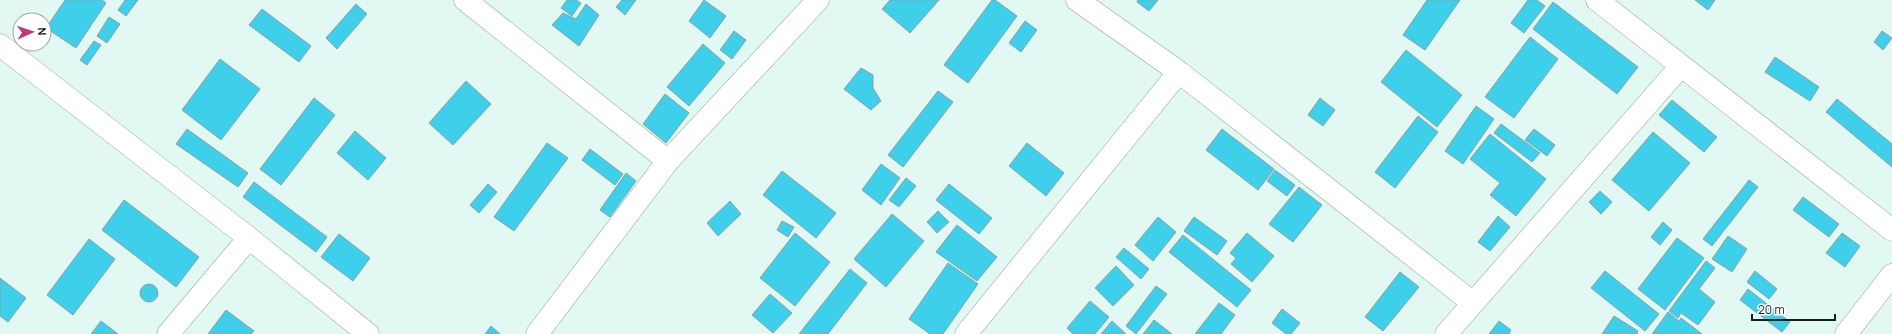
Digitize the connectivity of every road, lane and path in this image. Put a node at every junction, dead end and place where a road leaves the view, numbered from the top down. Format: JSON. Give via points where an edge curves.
{"nodes":[{"id":1,"x":465,"y":0,"type":"edge"},
{"id":2,"x":818,"y":0,"type":"edge"},
{"id":3,"x":1077,"y":0,"type":"edge"},
{"id":4,"x":1597,"y":0,"type":"edge"},
{"id":5,"x":0,"y":45,"type":"edge"},
{"id":6,"x":1681,"y":66,"type":"junction"},
{"id":7,"x":1179,"y":72,"type":"junction"},
{"id":8,"x":668,"y":161,"type":"junction"},
{"id":9,"x":1892,"y":230,"type":"edge"},
{"id":10,"x":249,"y":238,"type":"junction"},
{"id":11,"x":1892,"y":275,"type":"edge"},
{"id":12,"x":1473,"y":303,"type":"junction"},
{"id":13,"x":168,"y":334,"type":"edge"},
{"id":14,"x":368,"y":334,"type":"edge"},
{"id":15,"x":537,"y":334,"type":"edge"},
{"id":16,"x":966,"y":334,"type":"edge"},
{"id":17,"x":1446,"y":334,"type":"edge"},
{"id":18,"x":1846,"y":334,"type":"edge"}],
"edges":[{"from":1,"to":8,"type":"street"},
{"from":2,"to":8,"type":"street"},
{"from":3,"to":7,"type":"street"},
{"from":4,"to":6,"type":"street"},
{"from":5,"to":10,"type":"street"},
{"from":6,"to":9,"type":"street"},
{"from":6,"to":12,"type":"street"},
{"from":7,"to":12,"type":"street"},
{"from":7,"to":16,"type":"street"},
{"from":8,"to":15,"type":"street"},
{"from":10,"to":13,"type":"street"},
{"from":10,"to":14,"type":"street"},
{"from":11,"to":18,"type":"street"},
{"from":12,"to":17,"type":"street"}]}
